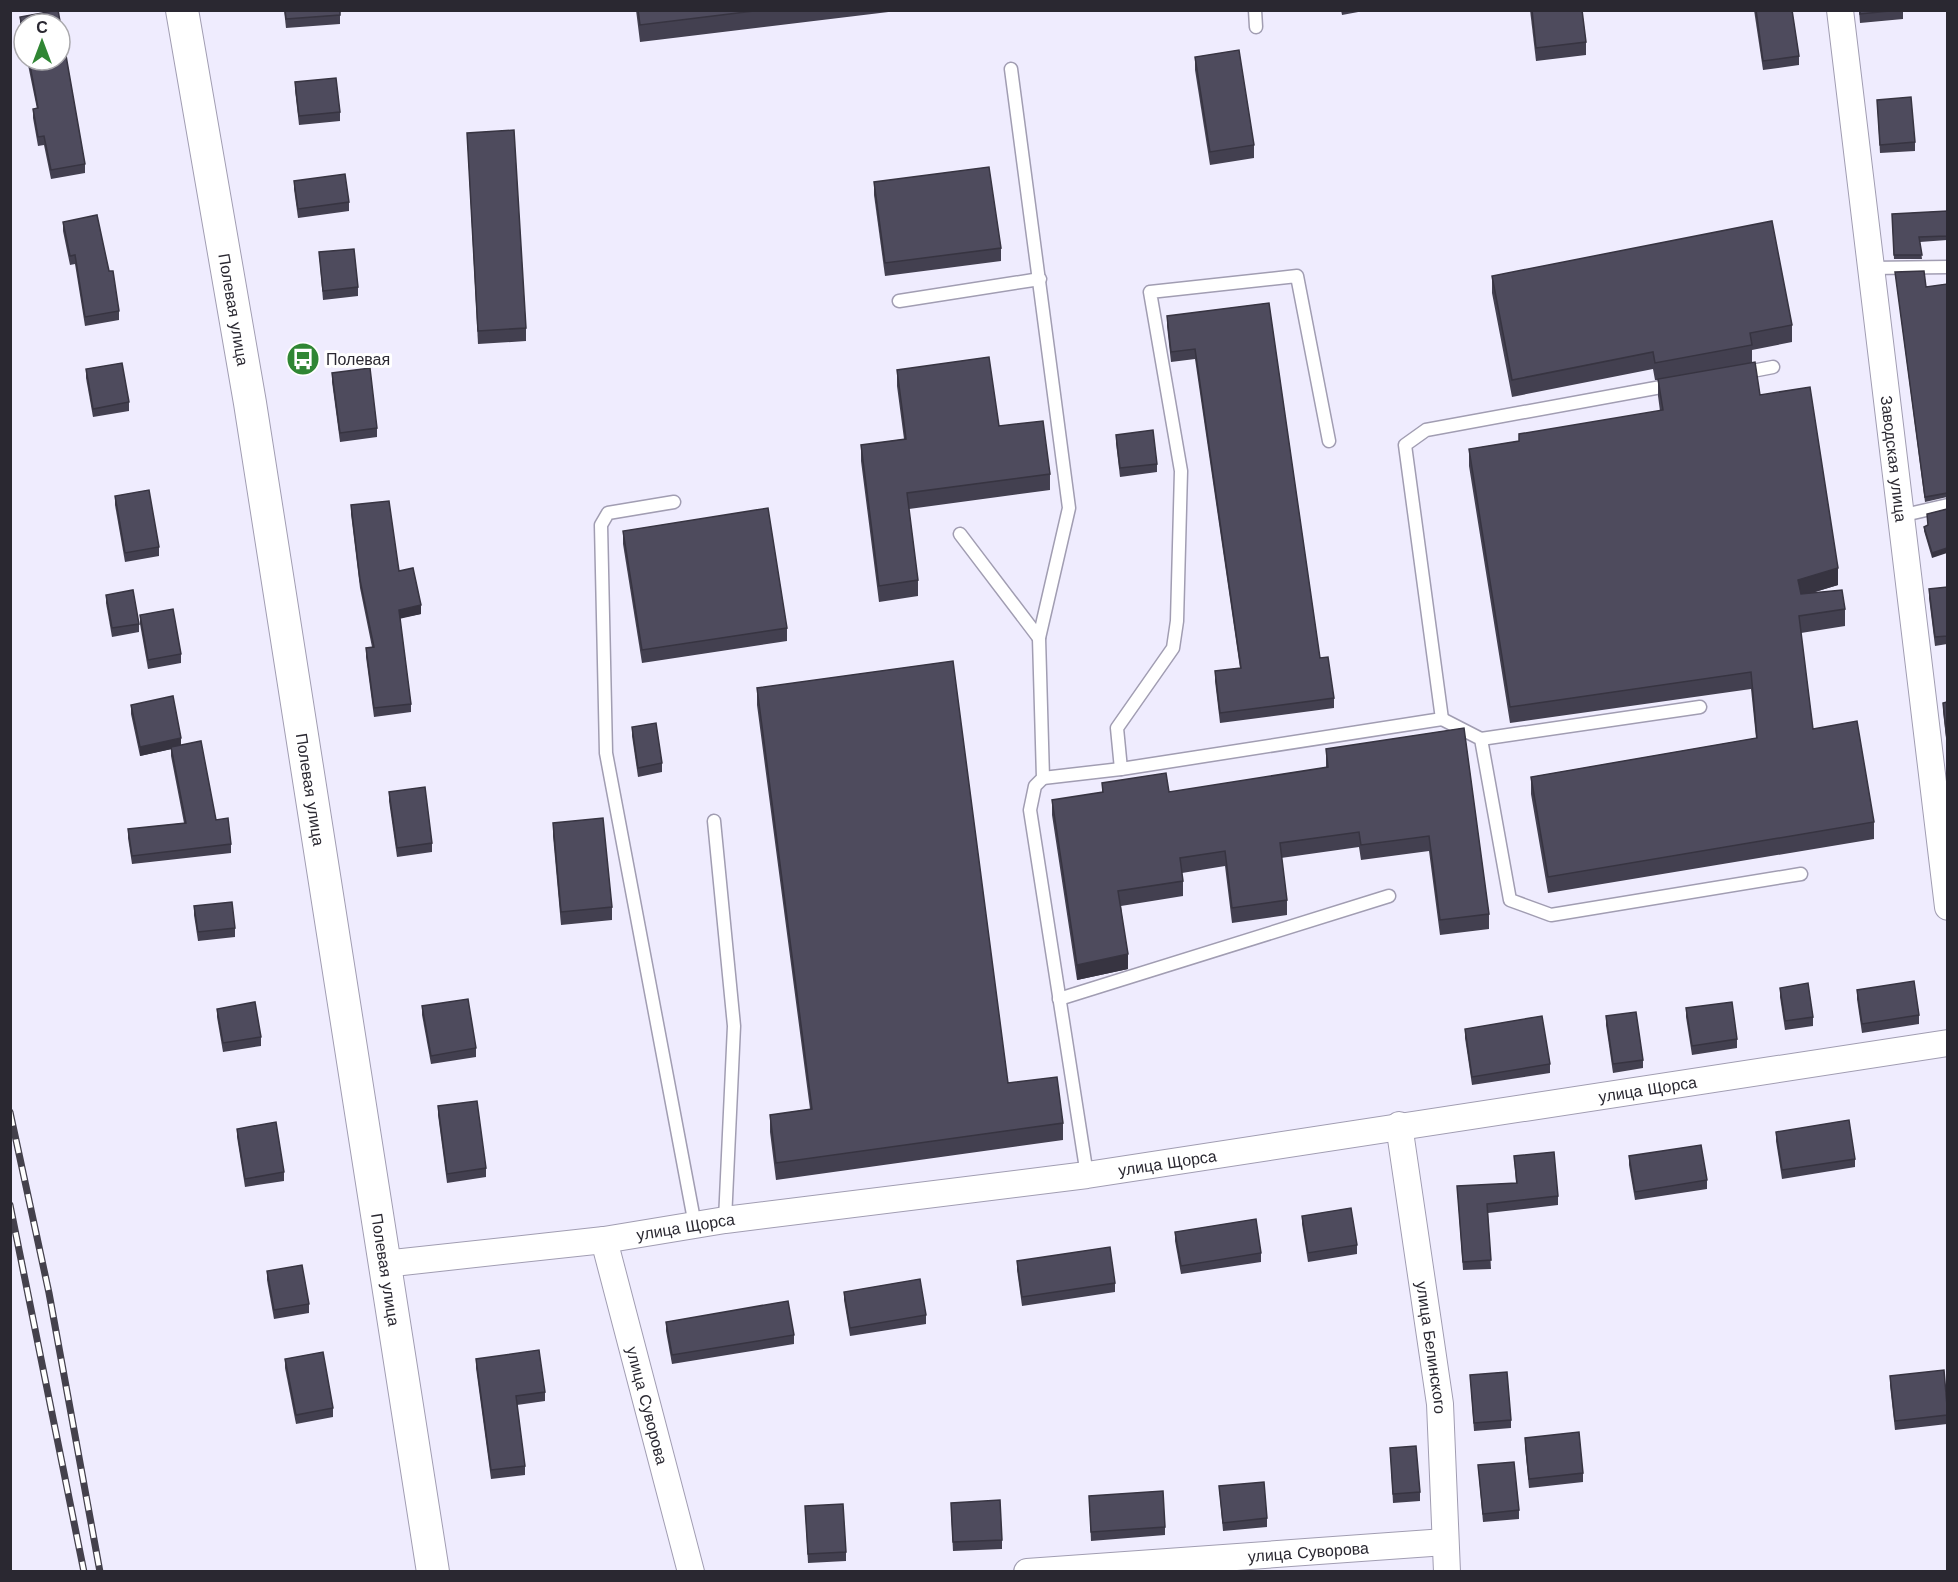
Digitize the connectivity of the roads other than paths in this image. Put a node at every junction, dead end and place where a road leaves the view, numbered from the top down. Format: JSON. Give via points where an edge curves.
{"nodes":[{"id":1,"x":182,"y":10,"type":"edge"},
{"id":2,"x":1254,"y":10,"type":"edge"},
{"id":3,"x":1840,"y":10,"type":"edge"},
{"id":4,"x":1256,"y":27,"type":"dead end"},
{"id":5,"x":1011,"y":69,"type":"dead end"},
{"id":6,"x":1947,"y":267,"type":"edge"},
{"id":7,"x":1870,"y":268,"type":"junction"},
{"id":8,"x":1040,"y":279,"type":"junction"},
{"id":9,"x":899,"y":301,"type":"dead end"},
{"id":10,"x":1773,"y":367,"type":"dead end"},
{"id":11,"x":1727,"y":375,"type":"edge"},
{"id":12,"x":1681,"y":384,"type":"edge"},
{"id":13,"x":1329,"y":441,"type":"dead end"},
{"id":14,"x":674,"y":502,"type":"dead end"},
{"id":15,"x":1947,"y":505,"type":"edge"},
{"id":16,"x":1900,"y":516,"type":"junction"},
{"id":17,"x":960,"y":534,"type":"dead end"},
{"id":18,"x":1039,"y":638,"type":"junction"},
{"id":19,"x":1700,"y":707,"type":"dead end"},
{"id":20,"x":1442,"y":719,"type":"junction"},
{"id":21,"x":1481,"y":739,"type":"junction"},
{"id":22,"x":1122,"y":770,"type":"junction"},
{"id":23,"x":1043,"y":778,"type":"junction"},
{"id":24,"x":714,"y":821,"type":"dead end"},
{"id":25,"x":1801,"y":874,"type":"dead end"},
{"id":26,"x":1389,"y":896,"type":"dead end"},
{"id":27,"x":1947,"y":907,"type":"edge"},
{"id":28,"x":1059,"y":999,"type":"junction"},
{"id":29,"x":1947,"y":1043,"type":"edge"},
{"id":30,"x":1398,"y":1125,"type":"junction"},
{"id":31,"x":1087,"y":1175,"type":"junction"},
{"id":32,"x":725,"y":1220,"type":"junction"},
{"id":33,"x":695,"y":1225,"type":"junction"},
{"id":34,"x":604,"y":1240,"type":"junction"},
{"id":35,"x":384,"y":1264,"type":"junction"},
{"id":36,"x":1445,"y":1542,"type":"junction"},
{"id":37,"x":433,"y":1572,"type":"edge"},
{"id":38,"x":691,"y":1572,"type":"edge"},
{"id":39,"x":1027,"y":1572,"type":"edge"},
{"id":40,"x":1447,"y":1572,"type":"edge"}],
"edges":[{"from":1,"to":35,"type":"street","name":"Полевая улица","via":[[252,415]]},
{"from":2,"to":4,"type":"lane"},
{"from":3,"to":7,"type":"street","name":"Заводская улица"},
{"from":5,"to":8,"type":"lane"},
{"from":6,"to":7,"type":"lane"},
{"from":7,"to":16,"type":"street","name":"Заводская улица"},
{"from":8,"to":9,"type":"lane"},
{"from":8,"to":18,"type":"lane","via":[[1069,508]]},
{"from":10,"to":11,"type":"lane"},
{"from":12,"to":20,"type":"lane","via":[[1426,430],[1405,445]]},
{"from":13,"to":22,"type":"lane","via":[[1297,276],[1150,292],[1181,471],[1177,621],[1173,648],[1118,728]]},
{"from":14,"to":33,"type":"lane","via":[[608,513],[601,525],[606,753]]},
{"from":15,"to":16,"type":"lane"},
{"from":16,"to":27,"type":"street","name":"Заводская улица"},
{"from":17,"to":18,"type":"lane"},
{"from":18,"to":23,"type":"lane"},
{"from":19,"to":21,"type":"lane"},
{"from":20,"to":21,"type":"lane"},
{"from":20,"to":22,"type":"lane"},
{"from":21,"to":25,"type":"lane","via":[[1510,900],[1551,915]]},
{"from":22,"to":23,"type":"lane"},
{"from":23,"to":28,"type":"lane","via":[[1035,786],[1030,810]]},
{"from":24,"to":32,"type":"lane","via":[[734,1026]]},
{"from":26,"to":28,"type":"lane"},
{"from":28,"to":31,"type":"lane"},
{"from":29,"to":30,"type":"street","name":"улица Щорса"},
{"from":30,"to":31,"type":"street","name":"улица Щорса"},
{"from":30,"to":36,"type":"street","name":"улица Белинского","via":[[1440,1404]]},
{"from":31,"to":32,"type":"street","name":"улица Щорса"},
{"from":32,"to":33,"type":"street","name":"улица Щорса"},
{"from":33,"to":34,"type":"street","name":"улица Щорса"},
{"from":34,"to":35,"type":"street","name":"улица Щорса"},
{"from":34,"to":38,"type":"street","name":"улица Суворова"},
{"from":35,"to":37,"type":"street","name":"Полевая улица"},
{"from":36,"to":39,"type":"street","name":"улица Суворова"},
{"from":36,"to":40,"type":"street","name":"улица Белинского"}]}
